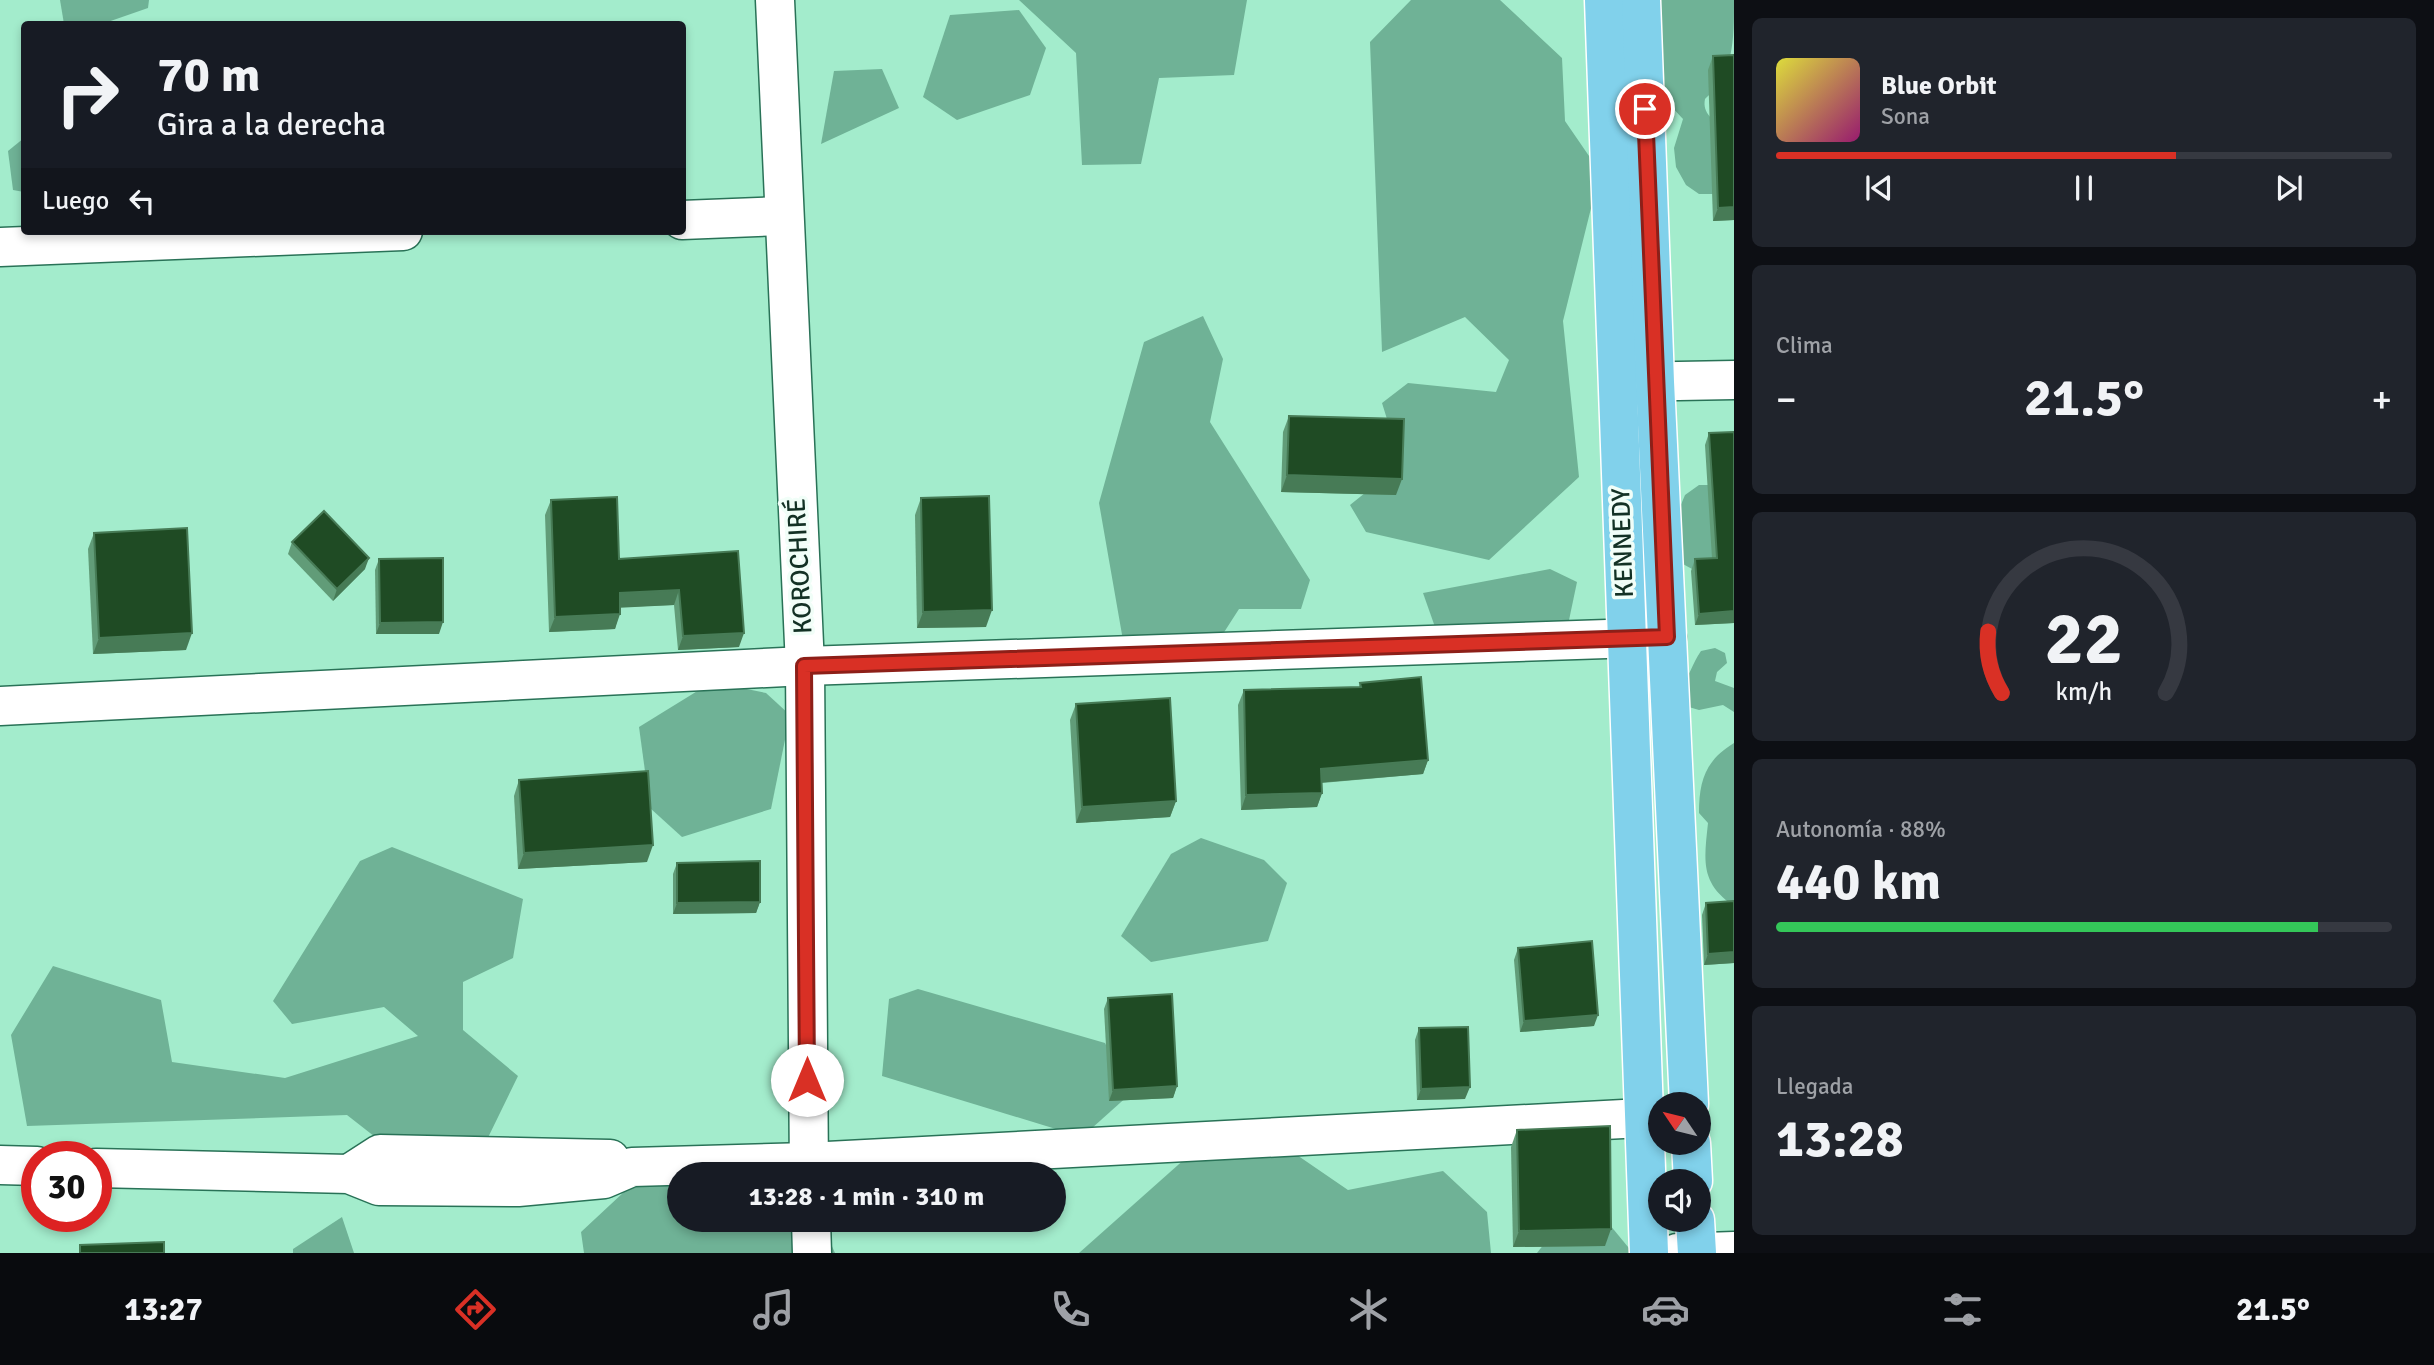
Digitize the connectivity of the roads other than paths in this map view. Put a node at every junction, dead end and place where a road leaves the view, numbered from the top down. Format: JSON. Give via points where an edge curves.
{"nodes":[{"id":1,"x":775,"y":0,"type":"edge"},
{"id":2,"x":1604,"y":0,"type":"edge"},
{"id":3,"x":1641,"y":0,"type":"edge"},
{"id":4,"x":782,"y":216,"type":"junction"},
{"id":5,"x":686,"y":220,"type":"edge"},
{"id":6,"x":302,"y":235,"type":"edge"},
{"id":7,"x":0,"y":247,"type":"edge"},
{"id":8,"x":1734,"y":380,"type":"edge"},
{"id":9,"x":1617,"y":382,"type":"junction"},
{"id":10,"x":1655,"y":382,"type":"junction"},
{"id":11,"x":1667,"y":637,"type":"junction"},
{"id":12,"x":1626,"y":638,"type":"junction"},
{"id":13,"x":804,"y":666,"type":"junction"},
{"id":14,"x":0,"y":706,"type":"edge"},
{"id":15,"x":1651,"y":1092,"type":"edge"},
{"id":16,"x":1688,"y":1092,"type":"edge"},
{"id":17,"x":1648,"y":1117,"type":"edge"},
{"id":18,"x":1651,"y":1155,"type":"edge"},
{"id":19,"x":808,"y":1162,"type":"edge"},
{"id":20,"x":907,"y":1162,"type":"edge"},
{"id":21,"x":0,"y":1165,"type":"edge"},
{"id":22,"x":21,"y":1166,"type":"edge"},
{"id":23,"x":667,"y":1167,"type":"edge"},
{"id":24,"x":112,"y":1168,"type":"edge"},
{"id":25,"x":811,"y":1232,"type":"edge"},
{"id":26,"x":1696,"y":1232,"type":"edge"},
{"id":27,"x":1734,"y":1251,"type":"edge"},
{"id":28,"x":812,"y":1253,"type":"edge"},
{"id":29,"x":1649,"y":1253,"type":"edge"},
{"id":30,"x":1677,"y":1253,"type":"edge"},
{"id":31,"x":1697,"y":1253,"type":"edge"}],
"edges":[{"from":1,"to":4,"type":"street","name":"KOROCHIRÉ"},
{"from":2,"to":9,"type":"main road","name":"KENNEDY"},
{"from":3,"to":10,"type":"main road","name":"KENNEDY"},
{"from":4,"to":5,"type":"street"},
{"from":4,"to":13,"type":"street","name":"KOROCHIRÉ"},
{"from":6,"to":7,"type":"street"},
{"from":8,"to":10,"type":"street"},
{"from":9,"to":10,"type":"street"},
{"from":9,"to":12,"type":"main road","name":"KENNEDY"},
{"from":10,"to":11,"type":"main road","name":"KENNEDY"},
{"from":11,"to":12,"type":"street"},
{"from":11,"to":16,"type":"main road","name":"KENNEDY"},
{"from":12,"to":13,"type":"street"},
{"from":12,"to":15,"type":"main road","name":"KENNEDY"},
{"from":13,"to":14,"type":"street"},
{"from":13,"to":19,"type":"street","name":"KOROCHIRÉ"},
{"from":17,"to":20,"type":"street"},
{"from":18,"to":29,"type":"main road","name":"KENNEDY"},
{"from":21,"to":22,"type":"street"},
{"from":23,"to":24,"type":"street","via":[[632,1167],[605,1156],[380,1154],[349,1174]]},
{"from":25,"to":28,"type":"street"},
{"from":26,"to":31,"type":"main road"},
{"from":27,"to":31,"type":"street"},
{"from":30,"to":31,"type":"street"}]}
